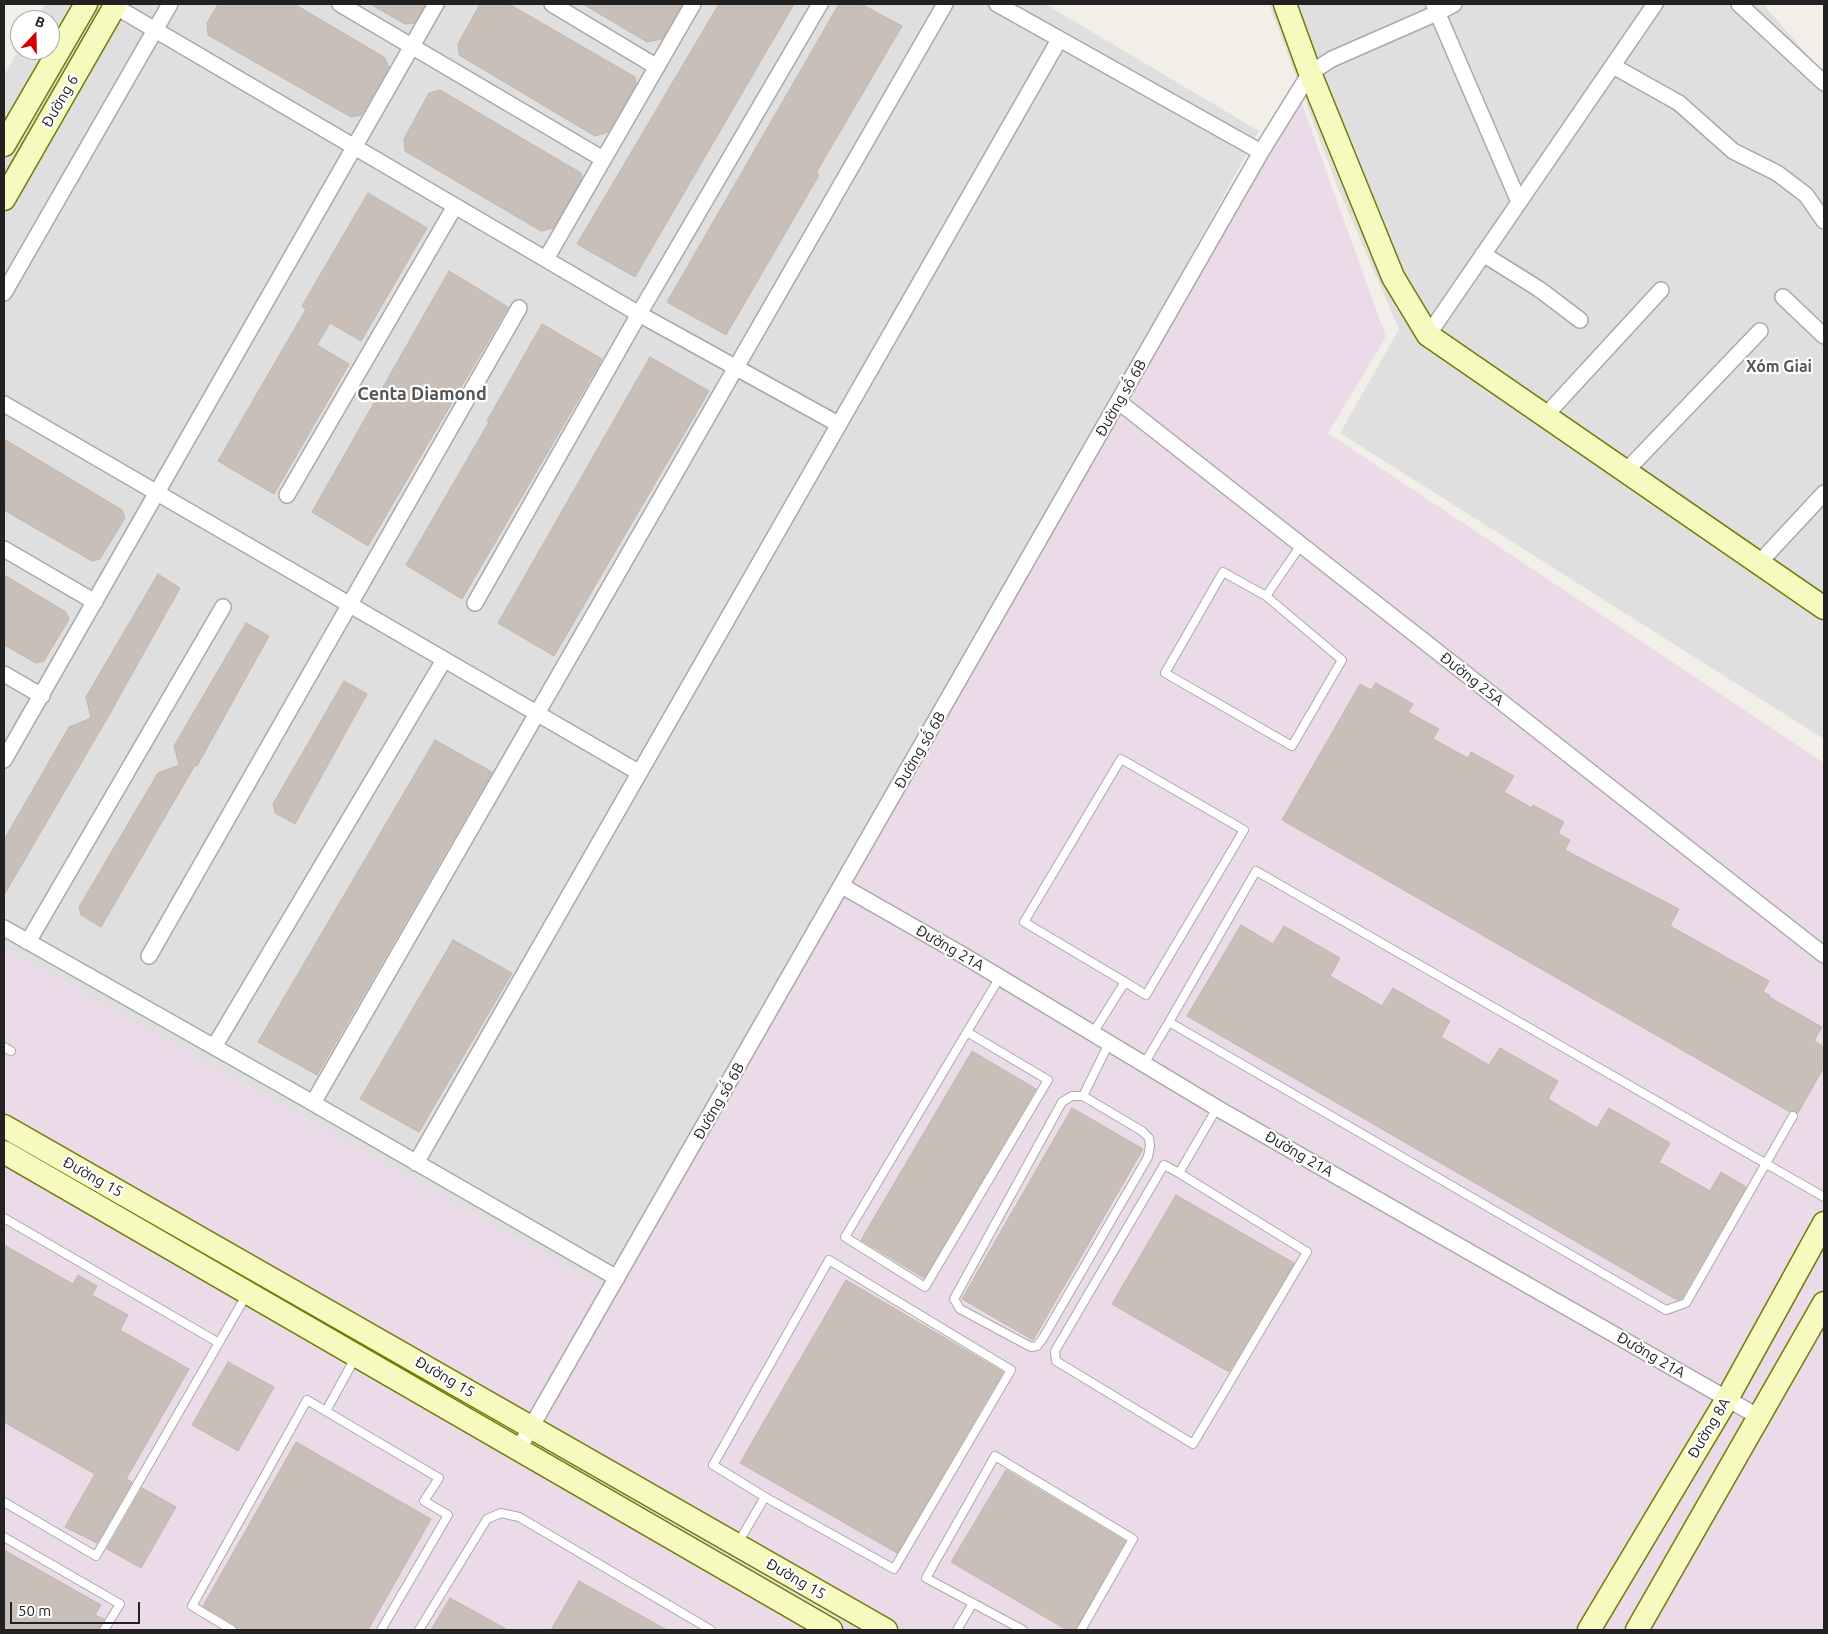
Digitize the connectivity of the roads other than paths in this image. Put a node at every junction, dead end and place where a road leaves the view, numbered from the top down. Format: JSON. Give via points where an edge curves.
{"nodes":[{"id":1,"x":86,"y":4,"type":"edge"},
{"id":2,"x":114,"y":4,"type":"edge"},
{"id":3,"x":170,"y":4,"type":"edge"},
{"id":4,"x":340,"y":4,"type":"edge"},
{"id":5,"x":436,"y":4,"type":"edge"},
{"id":6,"x":552,"y":4,"type":"edge"},
{"id":7,"x":693,"y":4,"type":"edge"},
{"id":8,"x":820,"y":4,"type":"edge"},
{"id":9,"x":945,"y":4,"type":"edge"},
{"id":10,"x":997,"y":4,"type":"edge"},
{"id":11,"x":1285,"y":4,"type":"edge"},
{"id":12,"x":1454,"y":4,"type":"edge"},
{"id":13,"x":1655,"y":4,"type":"edge"},
{"id":14,"x":1739,"y":4,"type":"edge"},
{"id":15,"x":1435,"y":9,"type":"edge"},
{"id":16,"x":154,"y":28,"type":"junction"},
{"id":17,"x":1059,"y":40,"type":"junction"},
{"id":18,"x":412,"y":46,"type":"junction"},
{"id":19,"x":1613,"y":66,"type":"junction"},
{"id":20,"x":657,"y":67,"type":"junction"},
{"id":21,"x":1310,"y":73,"type":"junction"},
{"id":22,"x":1824,"y":83,"type":"edge"},
{"id":23,"x":4,"y":144,"type":"edge"},
{"id":24,"x":355,"y":146,"type":"junction"},
{"id":25,"x":1261,"y":152,"type":"junction"},
{"id":26,"x":603,"y":159,"type":"junction"},
{"id":27,"x":4,"y":199,"type":"edge"},
{"id":28,"x":1519,"y":202,"type":"junction"},
{"id":29,"x":455,"y":206,"type":"junction"},
{"id":30,"x":1824,"y":221,"type":"edge"},
{"id":31,"x":1483,"y":254,"type":"junction"},
{"id":32,"x":546,"y":259,"type":"junction"},
{"id":33,"x":1661,"y":290,"type":"dead end"},
{"id":34,"x":4,"y":294,"type":"edge"},
{"id":35,"x":1782,"y":297,"type":"dead end"},
{"id":36,"x":519,"y":308,"type":"dead end"},
{"id":37,"x":639,"y":314,"type":"junction"},
{"id":38,"x":1580,"y":320,"type":"dead end"},
{"id":39,"x":1760,"y":332,"type":"dead end"},
{"id":40,"x":1428,"y":334,"type":"junction"},
{"id":41,"x":1824,"y":336,"type":"edge"},
{"id":42,"x":734,"y":368,"type":"junction"},
{"id":43,"x":1119,"y":402,"type":"junction"},
{"id":44,"x":4,"y":404,"type":"edge"},
{"id":45,"x":1545,"y":416,"type":"junction"},
{"id":46,"x":838,"y":424,"type":"junction"},
{"id":47,"x":1626,"y":471,"type":"junction"},
{"id":48,"x":156,"y":493,"type":"junction"},
{"id":49,"x":1824,"y":493,"type":"edge"},
{"id":50,"x":287,"y":495,"type":"dead end"},
{"id":51,"x":1301,"y":545,"type":"junction"},
{"id":52,"x":4,"y":549,"type":"edge"},
{"id":53,"x":1759,"y":563,"type":"junction"},
{"id":54,"x":1266,"y":596,"type":"junction"},
{"id":55,"x":95,"y":602,"type":"junction"},
{"id":56,"x":474,"y":603,"type":"dead end"},
{"id":57,"x":348,"y":604,"type":"junction"},
{"id":58,"x":223,"y":607,"type":"dead end"},
{"id":59,"x":1824,"y":608,"type":"edge"},
{"id":60,"x":444,"y":660,"type":"junction"},
{"id":61,"x":4,"y":674,"type":"edge"},
{"id":62,"x":42,"y":696,"type":"junction"},
{"id":63,"x":537,"y":714,"type":"junction"},
{"id":64,"x":4,"y":760,"type":"edge"},
{"id":65,"x":638,"y":772,"type":"junction"},
{"id":66,"x":842,"y":886,"type":"junction"},
{"id":67,"x":4,"y":928,"type":"edge"},
{"id":68,"x":28,"y":942,"type":"junction"},
{"id":69,"x":1824,"y":955,"type":"edge"},
{"id":70,"x":149,"y":956,"type":"dead end"},
{"id":71,"x":1000,"y":977,"type":"junction"},
{"id":72,"x":1125,"y":982,"type":"junction"},
{"id":73,"x":1169,"y":1022,"type":"junction"},
{"id":74,"x":967,"y":1032,"type":"junction"},
{"id":75,"x":1093,"y":1033,"type":"junction"},
{"id":76,"x":1109,"y":1043,"type":"junction"},
{"id":77,"x":4,"y":1047,"type":"edge"},
{"id":78,"x":214,"y":1047,"type":"junction"},
{"id":79,"x":12,"y":1051,"type":"dead end"},
{"id":80,"x":1144,"y":1064,"type":"junction"},
{"id":81,"x":1083,"y":1096,"type":"junction"},
{"id":82,"x":313,"y":1103,"type":"junction"},
{"id":83,"x":1217,"y":1108,"type":"junction"},
{"id":84,"x":1793,"y":1116,"type":"dead end"},
{"id":85,"x":4,"y":1126,"type":"edge"},
{"id":86,"x":4,"y":1152,"type":"edge"},
{"id":87,"x":1766,"y":1162,"type":"junction"},
{"id":88,"x":416,"y":1163,"type":"junction"},
{"id":89,"x":1178,"y":1173,"type":"junction"},
{"id":90,"x":1824,"y":1197,"type":"edge"},
{"id":91,"x":4,"y":1218,"type":"edge"},
{"id":92,"x":1824,"y":1223,"type":"edge"},
{"id":93,"x":617,"y":1278,"type":"junction"},
{"id":94,"x":247,"y":1293,"type":"junction"},
{"id":95,"x":1824,"y":1303,"type":"edge"},
{"id":96,"x":219,"y":1343,"type":"junction"},
{"id":97,"x":356,"y":1356,"type":"junction"},
{"id":98,"x":1727,"y":1399,"type":"junction"},
{"id":99,"x":326,"y":1411,"type":"junction"},
{"id":100,"x":1759,"y":1417,"type":"junction"},
{"id":101,"x":530,"y":1426,"type":"junction"},
{"id":102,"x":518,"y":1450,"type":"junction"},
{"id":103,"x":766,"y":1497,"type":"junction"},
{"id":104,"x":4,"y":1502,"type":"edge"},
{"id":105,"x":4,"y":1537,"type":"edge"},
{"id":106,"x":737,"y":1545,"type":"junction"},
{"id":107,"x":973,"y":1603,"type":"junction"},
{"id":108,"x":104,"y":1630,"type":"edge"},
{"id":109,"x":232,"y":1630,"type":"edge"},
{"id":110,"x":381,"y":1630,"type":"edge"},
{"id":111,"x":420,"y":1630,"type":"edge"},
{"id":112,"x":712,"y":1630,"type":"edge"},
{"id":113,"x":831,"y":1630,"type":"edge"},
{"id":114,"x":886,"y":1630,"type":"edge"},
{"id":115,"x":957,"y":1630,"type":"edge"},
{"id":116,"x":1023,"y":1630,"type":"edge"},
{"id":117,"x":1081,"y":1630,"type":"edge"},
{"id":118,"x":1589,"y":1630,"type":"edge"},
{"id":119,"x":1637,"y":1630,"type":"edge"}],
"edges":[{"from":1,"to":23,"type":"street","name":"Đường 6"},
{"from":2,"to":16,"type":"street"},
{"from":2,"to":27,"type":"street","name":"Đường 6"},
{"from":3,"to":16,"type":"street"},
{"from":4,"to":18,"type":"street"},
{"from":5,"to":18,"type":"street"},
{"from":6,"to":20,"type":"street"},
{"from":7,"to":20,"type":"street"},
{"from":8,"to":37,"type":"street"},
{"from":9,"to":42,"type":"street"},
{"from":10,"to":17,"type":"street"},
{"from":11,"to":21,"type":"street"},
{"from":12,"to":15,"type":"street"},
{"from":13,"to":19,"type":"street"},
{"from":14,"to":22,"type":"street"},
{"from":15,"to":21,"type":"street"},
{"from":15,"to":28,"type":"street"},
{"from":16,"to":24,"type":"street"},
{"from":16,"to":34,"type":"street"},
{"from":17,"to":25,"type":"street"},
{"from":17,"to":46,"type":"street"},
{"from":18,"to":24,"type":"street"},
{"from":18,"to":26,"type":"street"},
{"from":19,"to":28,"type":"street"},
{"from":19,"to":30,"type":"street","via":[[1679,102],[1733,151],[1777,173],[1806,195]]},
{"from":20,"to":26,"type":"street"},
{"from":21,"to":25,"type":"street","name":"Đường số 6B"},
{"from":21,"to":40,"type":"street","via":[[1393,277]]},
{"from":24,"to":29,"type":"street"},
{"from":24,"to":48,"type":"street"},
{"from":25,"to":43,"type":"street","name":"Đường số 6B"},
{"from":26,"to":32,"type":"street"},
{"from":28,"to":31,"type":"street"},
{"from":29,"to":32,"type":"street"},
{"from":29,"to":50,"type":"street"},
{"from":31,"to":38,"type":"street","via":[[1539,289]]},
{"from":31,"to":40,"type":"street"},
{"from":32,"to":37,"type":"street"},
{"from":33,"to":45,"type":"street"},
{"from":35,"to":41,"type":"street"},
{"from":36,"to":57,"type":"street"},
{"from":37,"to":42,"type":"street"},
{"from":37,"to":56,"type":"street"},
{"from":39,"to":47,"type":"street"},
{"from":40,"to":45,"type":"street"},
{"from":42,"to":46,"type":"street"},
{"from":42,"to":63,"type":"street"},
{"from":43,"to":51,"type":"street","name":"Đường 25A"},
{"from":43,"to":66,"type":"street","name":"Đường số 6B"},
{"from":44,"to":48,"type":"street"},
{"from":45,"to":47,"type":"street"},
{"from":46,"to":65,"type":"street"},
{"from":47,"to":53,"type":"street"},
{"from":48,"to":55,"type":"street"},
{"from":48,"to":57,"type":"street"},
{"from":49,"to":53,"type":"street"},
{"from":51,"to":54,"type":"lane"},
{"from":51,"to":69,"type":"street","name":"Đường 25A"},
{"from":52,"to":55,"type":"street"},
{"from":53,"to":59,"type":"street"},
{"from":54,"to":54,"type":"lane","via":[[1224,572],[1165,673],[1292,746],[1342,660]]},
{"from":55,"to":62,"type":"street"},
{"from":57,"to":60,"type":"street"},
{"from":57,"to":70,"type":"street"},
{"from":58,"to":68,"type":"street"},
{"from":60,"to":63,"type":"street"},
{"from":60,"to":78,"type":"street"},
{"from":61,"to":62,"type":"street"},
{"from":62,"to":64,"type":"street"},
{"from":63,"to":65,"type":"street"},
{"from":63,"to":82,"type":"street"},
{"from":65,"to":88,"type":"street"},
{"from":66,"to":71,"type":"street","name":"Đường 21A"},
{"from":66,"to":93,"type":"street","name":"Đường số 6B"},
{"from":67,"to":68,"type":"street"},
{"from":68,"to":78,"type":"street"},
{"from":71,"to":74,"type":"lane"},
{"from":71,"to":75,"type":"street","name":"Đường 21A"},
{"from":72,"to":72,"type":"lane","via":[[1024,922],[1121,759],[1244,830],[1146,995]]},
{"from":72,"to":75,"type":"lane"},
{"from":73,"to":80,"type":"lane"},
{"from":73,"to":87,"type":"lane","via":[[1666,1310],[1686,1303]]},
{"from":73,"to":87,"type":"lane","via":[[1256,871]]},
{"from":74,"to":74,"type":"lane","via":[[845,1237],[925,1287],[1048,1080]]},
{"from":75,"to":76,"type":"street","name":"Đường 21A"},
{"from":76,"to":80,"type":"street","name":"Đường 21A"},
{"from":76,"to":81,"type":"lane"},
{"from":77,"to":79,"type":"lane"},
{"from":78,"to":82,"type":"street"},
{"from":80,"to":83,"type":"street","name":"Đường 21A"},
{"from":81,"to":81,"type":"lane","via":[[1072,1096],[1062,1102],[954,1299],[960,1309],[1031,1347],[1037,1346],[1043,1338],[1148,1157],[1149,1138],[1142,1131]]},
{"from":82,"to":88,"type":"street"},
{"from":83,"to":89,"type":"lane"},
{"from":83,"to":98,"type":"street","name":"Đường 21A"},
{"from":84,"to":87,"type":"lane"},
{"from":85,"to":101,"type":"street","name":"Đường 15"},
{"from":86,"to":94,"type":"street","name":"Đường 15"},
{"from":87,"to":90,"type":"lane"},
{"from":88,"to":93,"type":"street"},
{"from":89,"to":89,"type":"lane","via":[[1164,1165],[1056,1351],[1056,1361],[1193,1444],[1307,1252]]},
{"from":91,"to":96,"type":"lane"},
{"from":92,"to":98,"type":"street","name":"Đường 8A"},
{"from":93,"to":101,"type":"street","name":"Đường số 6B"},
{"from":94,"to":96,"type":"lane"},
{"from":94,"to":97,"type":"street","name":"Đường 15"},
{"from":95,"to":100,"type":"street"},
{"from":96,"to":104,"type":"lane","via":[[96,1556]]},
{"from":97,"to":99,"type":"lane"},
{"from":97,"to":102,"type":"street","name":"Đường 15"},
{"from":98,"to":100,"type":"street","name":"Đường 21A"},
{"from":98,"to":118,"type":"street","name":"Đường 8A"},
{"from":99,"to":109,"type":"lane","via":[[307,1400],[192,1606]]},
{"from":99,"to":110,"type":"lane","via":[[439,1478],[424,1501],[448,1515]]},
{"from":100,"to":119,"type":"street"},
{"from":101,"to":102,"type":"street","name":"Đường số 6B"},
{"from":101,"to":106,"type":"street","name":"Đường 15"},
{"from":102,"to":113,"type":"street","name":"Đường 15"},
{"from":103,"to":103,"type":"lane","via":[[713,1466],[829,1260],[1011,1370],[894,1569]]},
{"from":103,"to":106,"type":"lane"},
{"from":105,"to":108,"type":"lane","via":[[120,1604]]},
{"from":106,"to":114,"type":"street","name":"Đường 15"},
{"from":107,"to":115,"type":"lane"},
{"from":107,"to":116,"type":"lane"},
{"from":107,"to":117,"type":"lane","via":[[926,1578],[995,1456],[1133,1539]]},
{"from":111,"to":112,"type":"lane","via":[[487,1520],[502,1513],[519,1517]]}]}
